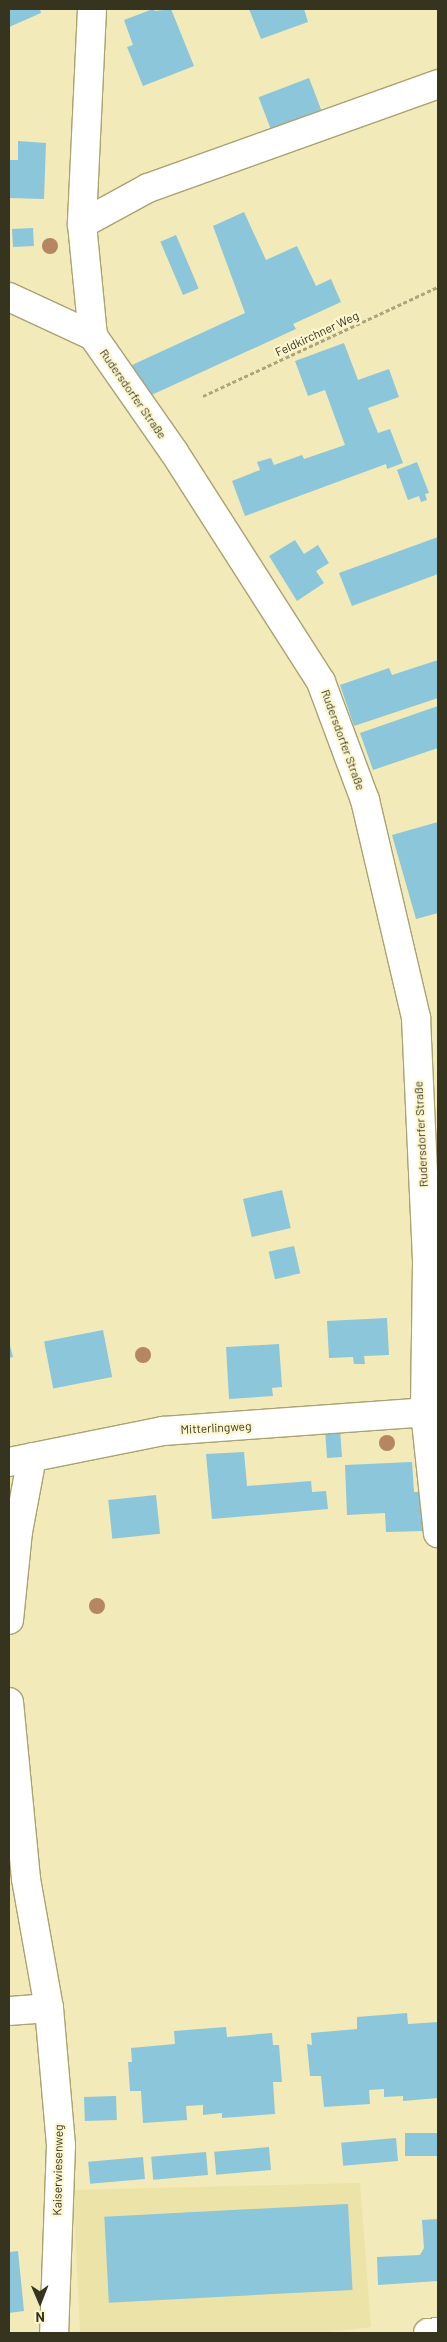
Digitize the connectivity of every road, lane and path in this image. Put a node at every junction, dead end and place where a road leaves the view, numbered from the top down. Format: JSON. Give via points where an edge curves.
{"nodes":[{"id":1,"x":92,"y":9,"type":"edge"},
{"id":2,"x":438,"y":84,"type":"edge"},
{"id":3,"x":82,"y":224,"type":"junction"},
{"id":4,"x":438,"y":287,"type":"edge"},
{"id":5,"x":9,"y":297,"type":"edge"},
{"id":6,"x":93,"y":336,"type":"junction"},
{"id":7,"x":203,"y":396,"type":"dead end"},
{"id":8,"x":425,"y":1412,"type":"junction"},
{"id":9,"x":20,"y":1460,"type":"edge"},
{"id":10,"x":438,"y":1532,"type":"edge"},
{"id":11,"x":9,"y":1620,"type":"edge"},
{"id":12,"x":9,"y":1702,"type":"edge"},
{"id":13,"x":17,"y":1880,"type":"edge"},
{"id":14,"x":48,"y":2008,"type":"junction"},
{"id":15,"x":9,"y":2011,"type":"edge"},
{"id":16,"x":438,"y":2332,"type":"edge"},
{"id":17,"x":54,"y":2333,"type":"edge"},
{"id":18,"x":428,"y":2333,"type":"edge"}],
"edges":[{"from":1,"to":3,"type":"street","name":"Rudersdorfer Straße"},
{"from":2,"to":3,"type":"street","via":[[148,188]]},
{"from":3,"to":6,"type":"street","name":"Rudersdorfer Straße"},
{"from":4,"to":7,"type":"path","name":"Feldkirchner Weg"},
{"from":5,"to":6,"type":"street"},
{"from":6,"to":8,"type":"street","name":"Rudersdorfer Straße","via":[[174,452],[321,682],[365,800],[416,1018],[427,1263]]},
{"from":8,"to":9,"type":"street","name":"Mitterlingweg","via":[[163,1431]]},
{"from":8,"to":10,"type":"street","name":"Rudersdorfer Straße"},
{"from":9,"to":11,"type":"street","via":[[18,1532]]},
{"from":12,"to":13,"type":"street","name":"Kaiserwiesenweg"},
{"from":13,"to":14,"type":"street","name":"Kaiserwiesenweg"},
{"from":14,"to":15,"type":"street"},
{"from":14,"to":17,"type":"street","name":"Kaiserwiesenweg","via":[[60,2145]]},
{"from":16,"to":18,"type":"street"}]}
